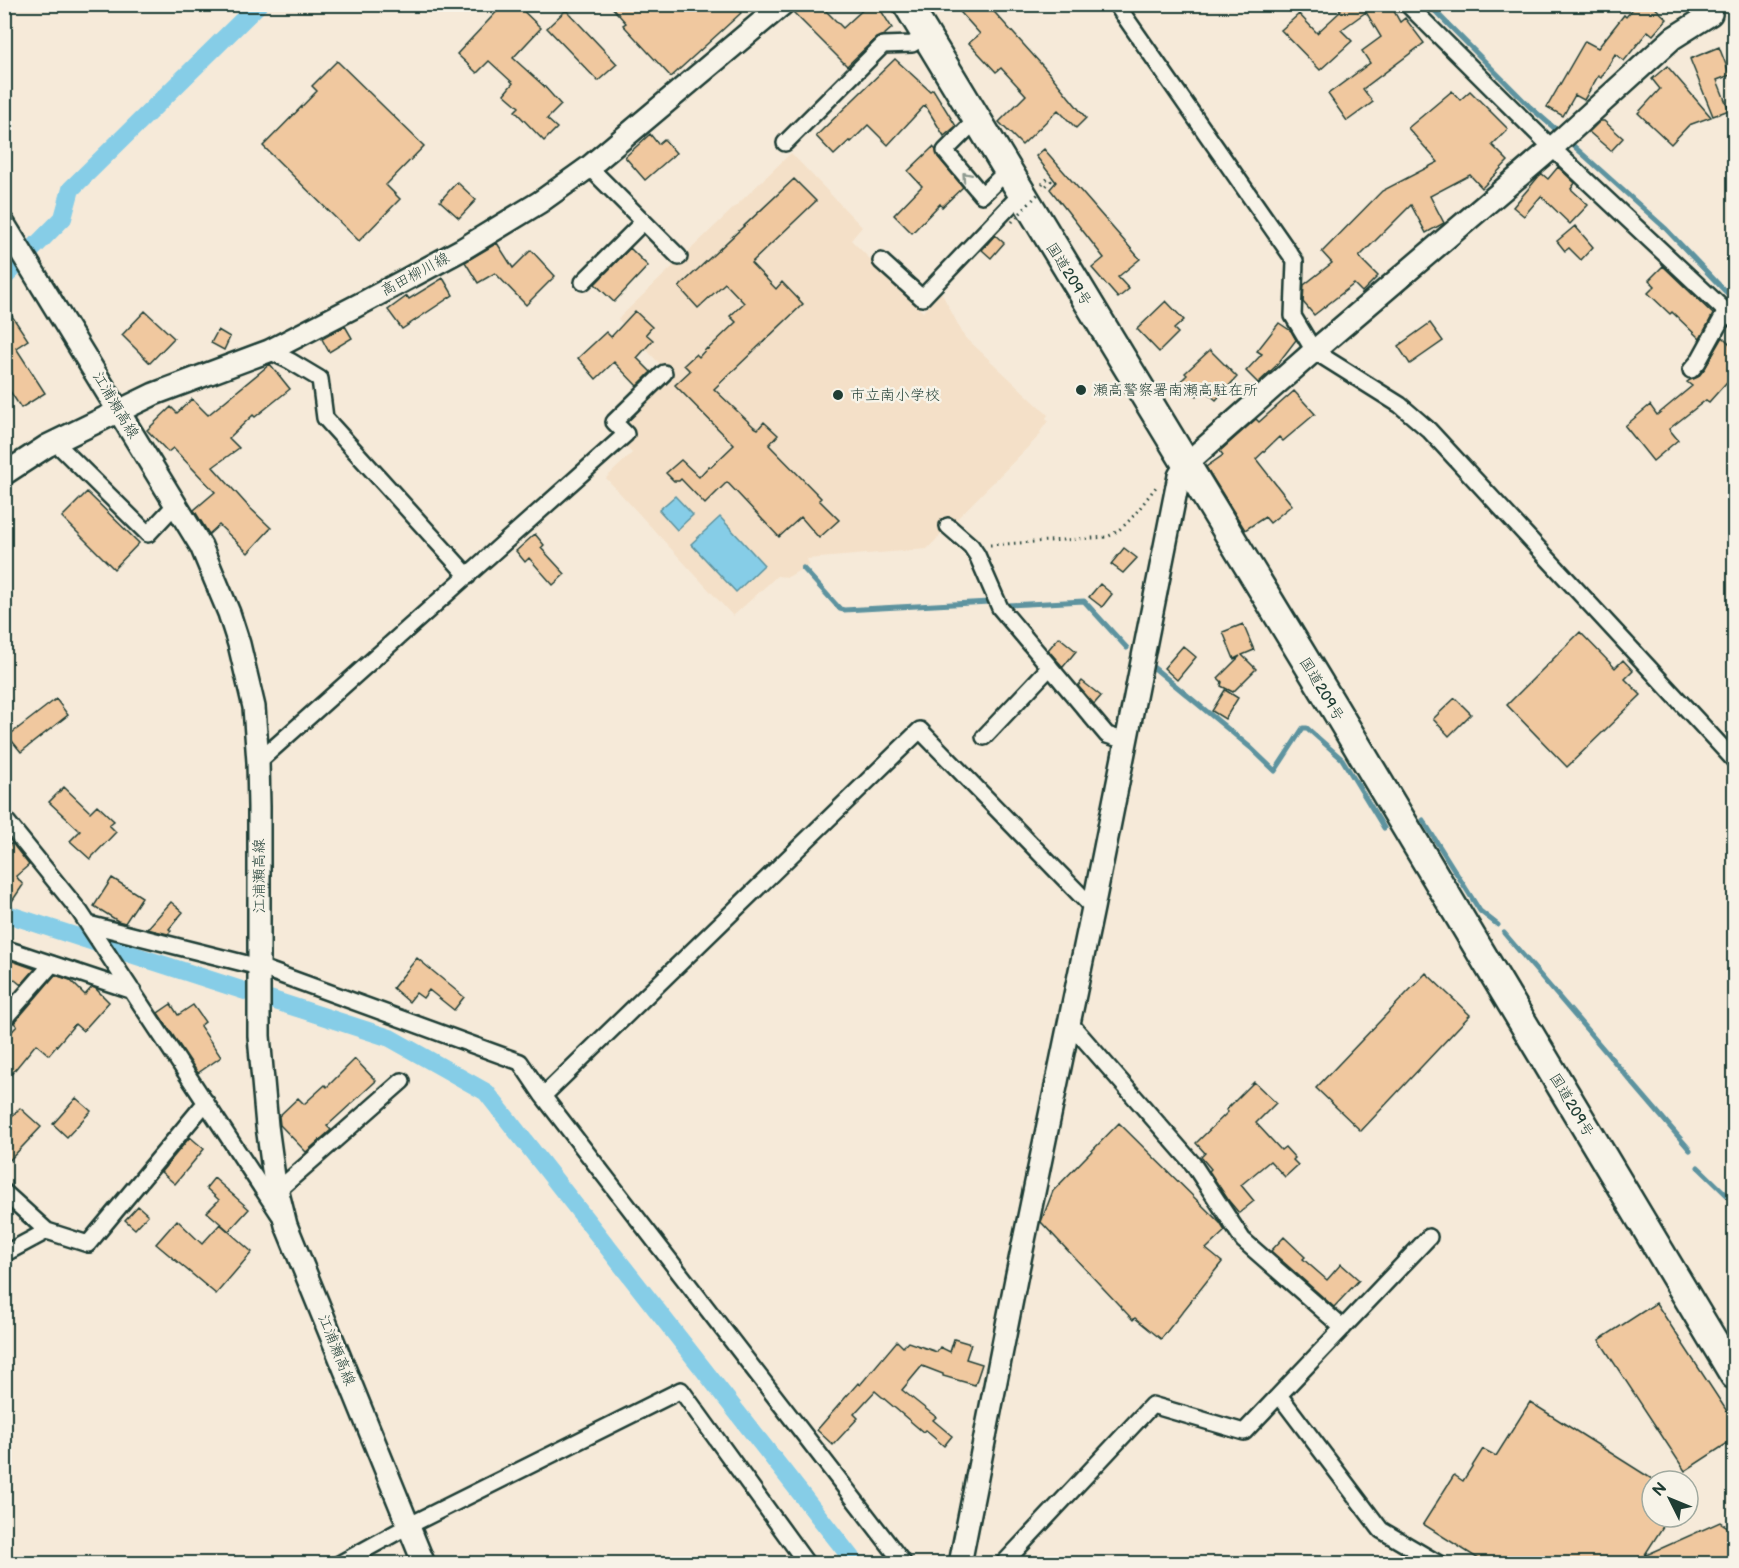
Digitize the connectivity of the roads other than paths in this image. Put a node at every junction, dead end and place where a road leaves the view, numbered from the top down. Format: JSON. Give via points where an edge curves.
{"nodes":[{"id":1,"x":783,"y":4,"type":"edge"},
{"id":2,"x":907,"y":4,"type":"edge"},
{"id":3,"x":1116,"y":4,"type":"edge"},
{"id":4,"x":1407,"y":4,"type":"edge"},
{"id":5,"x":1710,"y":9,"type":"edge"},
{"id":6,"x":925,"y":36,"type":"junction"},
{"id":7,"x":976,"y":120,"type":"junction"},
{"id":8,"x":1561,"y":139,"type":"junction"},
{"id":9,"x":785,"y":143,"type":"dead end"},
{"id":10,"x":589,"y":167,"type":"junction"},
{"id":11,"x":1007,"y":171,"type":"junction"},
{"id":12,"x":1030,"y":193,"type":"junction"},
{"id":13,"x":644,"y":222,"type":"junction"},
{"id":14,"x":5,"y":225,"type":"edge"},
{"id":15,"x":679,"y":257,"type":"dead end"},
{"id":16,"x":881,"y":261,"type":"dead end"},
{"id":17,"x":583,"y":282,"type":"dead end"},
{"id":18,"x":1730,"y":315,"type":"edge"},
{"id":19,"x":269,"y":351,"type":"junction"},
{"id":20,"x":1314,"y":351,"type":"junction"},
{"id":21,"x":1691,"y":370,"type":"dead end"},
{"id":22,"x":664,"y":373,"type":"dead end"},
{"id":23,"x":119,"y":410,"type":"junction"},
{"id":24,"x":55,"y":442,"type":"junction"},
{"id":25,"x":1186,"y":464,"type":"junction"},
{"id":26,"x":4,"y":474,"type":"edge"},
{"id":27,"x":176,"y":504,"type":"junction"},
{"id":28,"x":948,"y":526,"type":"dead end"},
{"id":29,"x":468,"y":576,"type":"junction"},
{"id":30,"x":1050,"y":667,"type":"junction"},
{"id":31,"x":984,"y":737,"type":"dead end"},
{"id":32,"x":1126,"y":741,"type":"junction"},
{"id":33,"x":1734,"y":760,"type":"edge"},
{"id":34,"x":258,"y":762,"type":"junction"},
{"id":35,"x":4,"y":818,"type":"edge"},
{"id":36,"x":1093,"y":908,"type":"junction"},
{"id":37,"x":84,"y":918,"type":"junction"},
{"id":38,"x":4,"y":948,"type":"edge"},
{"id":39,"x":52,"y":964,"type":"junction"},
{"id":40,"x":259,"y":973,"type":"junction"},
{"id":41,"x":133,"y":991,"type":"junction"},
{"id":42,"x":4,"y":1019,"type":"edge"},
{"id":43,"x":1069,"y":1022,"type":"junction"},
{"id":44,"x":402,"y":1081,"type":"dead end"},
{"id":45,"x":543,"y":1096,"type":"junction"},
{"id":46,"x":206,"y":1102,"type":"junction"},
{"id":47,"x":277,"y":1191,"type":"junction"},
{"id":48,"x":4,"y":1192,"type":"edge"},
{"id":49,"x":286,"y":1225,"type":"junction"},
{"id":50,"x":47,"y":1231,"type":"junction"},
{"id":51,"x":1429,"y":1237,"type":"dead end"},
{"id":52,"x":4,"y":1254,"type":"edge"},
{"id":53,"x":1343,"y":1328,"type":"junction"},
{"id":54,"x":1734,"y":1375,"type":"edge"},
{"id":55,"x":1279,"y":1395,"type":"junction"},
{"id":56,"x":408,"y":1526,"type":"junction"},
{"id":57,"x":339,"y":1563,"type":"edge"},
{"id":58,"x":424,"y":1563,"type":"edge"},
{"id":59,"x":807,"y":1563,"type":"edge"},
{"id":60,"x":904,"y":1563,"type":"edge"},
{"id":61,"x":960,"y":1563,"type":"edge"},
{"id":62,"x":1003,"y":1563,"type":"edge"},
{"id":63,"x":1439,"y":1563,"type":"edge"}],
"edges":[{"from":1,"to":10,"type":"main road","name":"高田柳川線"},
{"from":2,"to":6,"type":"highway","name":"国道209号"},
{"from":3,"to":20,"type":"street","via":[[1296,261],[1293,316]]},
{"from":4,"to":8,"type":"street"},
{"from":5,"to":8,"type":"main road"},
{"from":6,"to":7,"type":"highway","name":"国道209号"},
{"from":6,"to":9,"type":"street","via":[[912,44],[883,45]]},
{"from":7,"to":11,"type":"highway","name":"国道209号"},
{"from":11,"to":7,"type":"street","one_way":true,"via":[[982,195],[945,151]]},
{"from":8,"to":18,"type":"street"},
{"from":8,"to":20,"type":"main road"},
{"from":10,"to":13,"type":"street"},
{"from":10,"to":19,"type":"main road","name":"高田柳川線","via":[[461,250]]},
{"from":11,"to":12,"type":"highway","name":"国道209号"},
{"from":12,"to":16,"type":"street","via":[[922,298]]},
{"from":12,"to":25,"type":"highway","name":"国道209号"},
{"from":13,"to":15,"type":"street"},
{"from":13,"to":17,"type":"street"},
{"from":14,"to":23,"type":"main road","name":"江浦瀬高線"},
{"from":18,"to":21,"type":"street"},
{"from":19,"to":23,"type":"main road","name":"高田柳川線"},
{"from":19,"to":29,"type":"street","via":[[320,379],[325,418]]},
{"from":20,"to":25,"type":"main road"},
{"from":20,"to":33,"type":"street","via":[[1400,405],[1429,430]]},
{"from":22,"to":29,"type":"street","via":[[614,422],[626,434]]},
{"from":23,"to":24,"type":"main road","name":"高田柳川線"},
{"from":23,"to":27,"type":"main road","name":"江浦瀬高線"},
{"from":24,"to":26,"type":"main road","name":"高田柳川線"},
{"from":24,"to":27,"type":"street","via":[[148,534]]},
{"from":25,"to":32,"type":"main road","via":[[1179,476]]},
{"from":25,"to":54,"type":"highway","name":"国道209号"},
{"from":27,"to":34,"type":"main road","name":"江浦瀬高線","via":[[201,546],[240,644],[254,707]]},
{"from":28,"to":30,"type":"street","via":[[971,546],[1000,608]]},
{"from":29,"to":34,"type":"street"},
{"from":30,"to":31,"type":"street"},
{"from":30,"to":32,"type":"street","via":[[1107,735]]},
{"from":32,"to":36,"type":"main road"},
{"from":34,"to":40,"type":"main road","name":"江浦瀬高線"},
{"from":35,"to":37,"type":"street"},
{"from":36,"to":43,"type":"main road"},
{"from":36,"to":45,"type":"street","via":[[920,729]]},
{"from":37,"to":40,"type":"street"},
{"from":37,"to":41,"type":"street"},
{"from":38,"to":39,"type":"street"},
{"from":39,"to":41,"type":"street"},
{"from":39,"to":42,"type":"street"},
{"from":40,"to":45,"type":"street","via":[[520,1062]]},
{"from":40,"to":47,"type":"main road","name":"江浦瀬高線","via":[[267,1126]]},
{"from":41,"to":46,"type":"street"},
{"from":43,"to":53,"type":"street","via":[[1193,1164],[1243,1240]]},
{"from":43,"to":61,"type":"main road"},
{"from":44,"to":47,"type":"street"},
{"from":45,"to":60,"type":"street"},
{"from":46,"to":49,"type":"street"},
{"from":46,"to":50,"type":"street","via":[[88,1244]]},
{"from":47,"to":49,"type":"main road","name":"江浦瀬高線"},
{"from":48,"to":50,"type":"street"},
{"from":49,"to":56,"type":"main road","name":"江浦瀬高線"},
{"from":50,"to":52,"type":"street"},
{"from":51,"to":53,"type":"street"},
{"from":53,"to":55,"type":"street"},
{"from":55,"to":62,"type":"street","via":[[1244,1432],[1152,1406]]},
{"from":55,"to":63,"type":"street","via":[[1381,1530]]},
{"from":56,"to":57,"type":"street"},
{"from":56,"to":58,"type":"main road","name":"江浦瀬高線"},
{"from":56,"to":59,"type":"street","via":[[681,1390]]}]}
